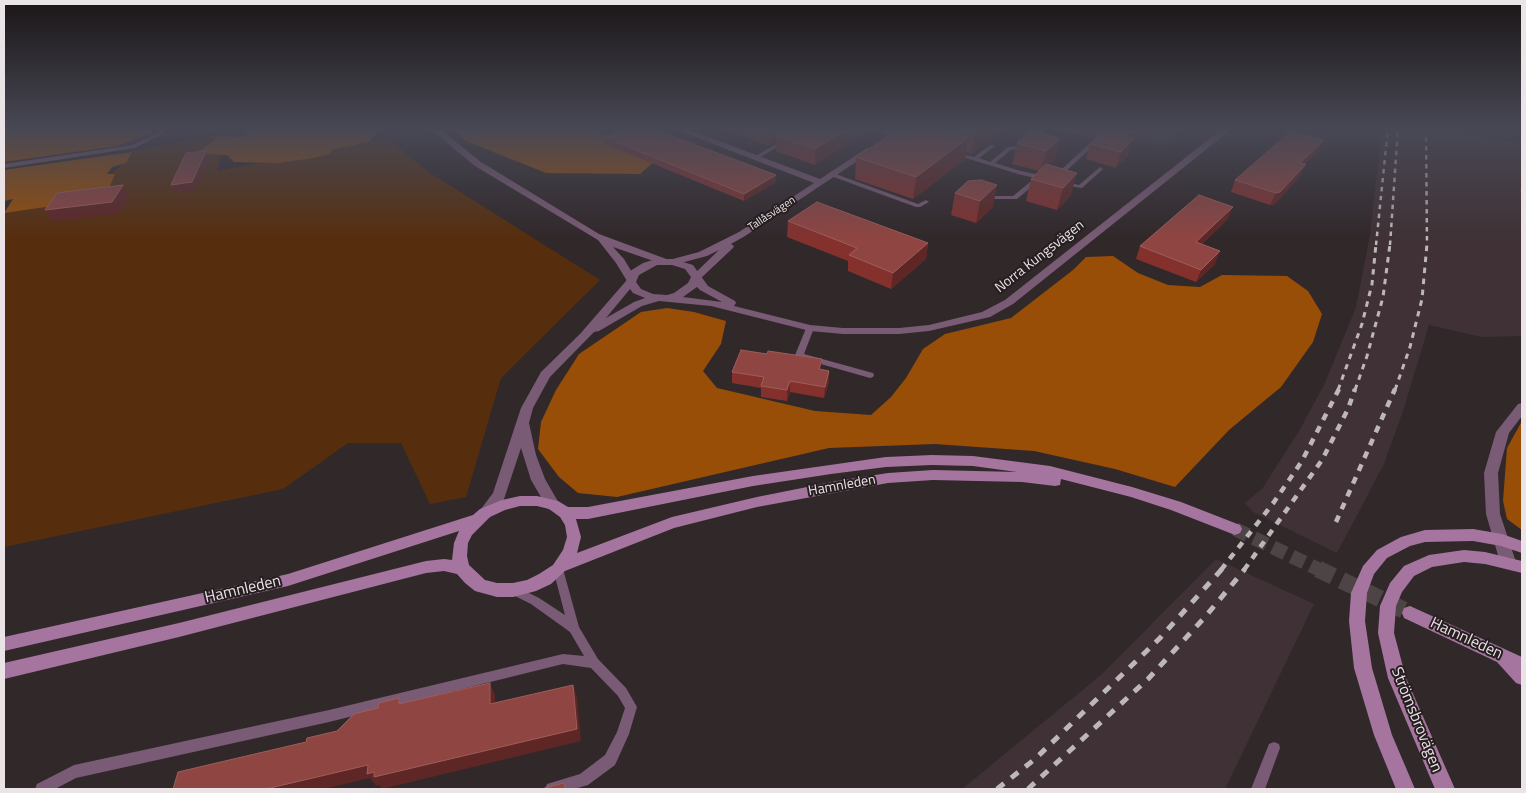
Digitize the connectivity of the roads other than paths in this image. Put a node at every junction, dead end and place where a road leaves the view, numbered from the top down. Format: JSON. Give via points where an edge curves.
{"nodes":[{"id":1,"x":480,"y":165,"type":"edge"},
{"id":2,"x":774,"y":165,"type":"edge"},
{"id":3,"x":846,"y":165,"type":"edge"},
{"id":4,"x":995,"y":165,"type":"edge"},
{"id":5,"x":1069,"y":165,"type":"edge"},
{"id":6,"x":1182,"y":165,"type":"edge"},
{"id":7,"x":1100,"y":169,"type":"dead end"},
{"id":8,"x":832,"y":174,"type":"junction"},
{"id":9,"x":1039,"y":177,"type":"junction"},
{"id":10,"x":821,"y":182,"type":"junction"},
{"id":11,"x":976,"y":198,"type":"edge"},
{"id":12,"x":926,"y":202,"type":"dead end"},
{"id":13,"x":742,"y":234,"type":"junction"},
{"id":14,"x":596,"y":236,"type":"junction"},
{"id":15,"x":669,"y":262,"type":"junction"},
{"id":16,"x":696,"y":278,"type":"junction"},
{"id":17,"x":631,"y":280,"type":"junction"},
{"id":18,"x":663,"y":298,"type":"junction"},
{"id":19,"x":752,"y":312,"type":"junction"},
{"id":20,"x":810,"y":328,"type":"junction"},
{"id":21,"x":584,"y":336,"type":"junction"},
{"id":22,"x":870,"y":374,"type":"dead end"},
{"id":23,"x":1522,"y":407,"type":"edge"},
{"id":24,"x":522,"y":423,"type":"junction"},
{"id":25,"x":1132,"y":492,"type":"junction"},
{"id":26,"x":559,"y":509,"type":"junction"},
{"id":27,"x":481,"y":517,"type":"junction"},
{"id":28,"x":1235,"y":529,"type":"tunnel mouth"},
{"id":29,"x":1502,"y":540,"type":"junction"},
{"id":30,"x":1522,"y":547,"type":"edge"},
{"id":31,"x":1515,"y":564,"type":"edge"},
{"id":32,"x":560,"y":567,"type":"junction"},
{"id":33,"x":462,"y":568,"type":"junction"},
{"id":34,"x":513,"y":590,"type":"junction"},
{"id":35,"x":1410,"y":613,"type":"tunnel mouth"},
{"id":36,"x":574,"y":628,"type":"junction"},
{"id":37,"x":4,"y":644,"type":"edge"},
{"id":38,"x":1498,"y":654,"type":"junction"},
{"id":39,"x":594,"y":663,"type":"junction"},
{"id":40,"x":1522,"y":665,"type":"edge"},
{"id":41,"x":4,"y":671,"type":"edge"},
{"id":42,"x":1522,"y":677,"type":"edge"},
{"id":43,"x":1274,"y":748,"type":"dead end"},
{"id":44,"x":42,"y":789,"type":"edge"},
{"id":45,"x":552,"y":789,"type":"edge"},
{"id":46,"x":1258,"y":789,"type":"edge"},
{"id":47,"x":1405,"y":789,"type":"edge"},
{"id":48,"x":1445,"y":789,"type":"edge"}],
"edges":[{"from":1,"to":14,"type":"street"},
{"from":2,"to":10,"type":"street"},
{"from":3,"to":8,"type":"street","name":"Tallåsvägen"},
{"from":4,"to":9,"type":"lane"},
{"from":5,"to":9,"type":"lane","via":[[1062,171]]},
{"from":6,"to":20,"type":"street","name":"Norra Kungsvägen","via":[[1009,302],[986,314],[929,328],[899,331]]},
{"from":7,"to":9,"type":"lane","via":[[1080,187]]},
{"from":8,"to":10,"type":"street","name":"Tallåsvägen"},
{"from":8,"to":12,"type":"lane","via":[[918,206]]},
{"from":9,"to":11,"type":"lane","via":[[1015,198]]},
{"from":10,"to":13,"type":"street","name":"Tallåsvägen"},
{"from":13,"to":15,"type":"street","name":"Tallåsvägen","via":[[703,254]]},
{"from":13,"to":16,"type":"street","name":"Tallåsvägen"},
{"from":14,"to":15,"type":"street"},
{"from":14,"to":17,"type":"street","via":[[612,251]]},
{"from":15,"to":16,"type":"street","via":[[688,267]]},
{"from":15,"to":17,"type":"street","name":"Tallåsvägen","via":[[647,265],[634,273]]},
{"from":16,"to":18,"type":"street","name":"Tallåsvägen","via":[[687,291]]},
{"from":16,"to":19,"type":"street","name":"Norra Kungsvägen","via":[[718,297]]},
{"from":17,"to":18,"type":"street","via":[[636,291],[643,295]]},
{"from":17,"to":21,"type":"street","name":"Tallåsvägen"},
{"from":18,"to":19,"type":"street","name":"Norra Kungsvägen","via":[[711,303]]},
{"from":18,"to":21,"type":"street","name":"Tallåsvägen","via":[[638,304]]},
{"from":19,"to":20,"type":"street","name":"Norra Kungsvägen"},
{"from":20,"to":22,"type":"lane","via":[[799,355]]},
{"from":21,"to":24,"type":"street","name":"Tallåsvägen","via":[[545,375]]},
{"from":23,"to":29,"type":"street","name":"Strömsbrovägen","via":[[1503,432],[1491,473],[1494,514]]},
{"from":24,"to":26,"type":"street","via":[[538,480]]},
{"from":24,"to":27,"type":"street","name":"Tallåsvägen","via":[[498,495]]},
{"from":25,"to":26,"type":"main road","name":"Hamnleden","via":[[1022,466],[914,460],[754,481],[588,513]]},
{"from":25,"to":28,"type":"main road","name":"Hamnleden"},
{"from":25,"to":32,"type":"main road","name":"Hamnleden","via":[[1022,477],[942,474],[888,478],[766,500],[672,523]]},
{"from":26,"to":27,"type":"main road","via":[[537,501],[520,501],[502,505]]},
{"from":26,"to":32,"type":"main road","via":[[572,524],[574,537],[570,552]]},
{"from":27,"to":33,"type":"main road","via":[[467,531],[461,544]]},
{"from":27,"to":37,"type":"main road","name":"Hamnleden","via":[[288,580]]},
{"from":29,"to":30,"type":"main road"},
{"from":29,"to":31,"type":"street","name":"Strömsbrovägen"},
{"from":29,"to":47,"type":"main road","via":[[1450,534],[1406,541],[1382,554],[1368,571],[1359,593],[1357,621],[1363,668],[1383,735]]},
{"from":31,"to":48,"type":"main road","name":"Strömsbrovägen","via":[[1464,556],[1429,561],[1409,571],[1388,606],[1386,633],[1397,678]]},
{"from":32,"to":34,"type":"main road","via":[[538,582]]},
{"from":32,"to":36,"type":"lane"},
{"from":33,"to":34,"type":"main road","via":[[481,586]]},
{"from":33,"to":41,"type":"main road","name":"Hamnleden","via":[[426,567]]},
{"from":34,"to":36,"type":"lane"},
{"from":35,"to":38,"type":"main road","name":"Hamnleden"},
{"from":36,"to":39,"type":"lane"},
{"from":38,"to":40,"type":"main road","name":"Hamnleden"},
{"from":38,"to":42,"type":"main road"},
{"from":39,"to":44,"type":"lane","via":[[564,659],[329,716],[74,772]]},
{"from":39,"to":45,"type":"lane","via":[[622,692],[631,707],[623,734],[610,760],[583,780]]},
{"from":43,"to":46,"type":"lane"}]}
